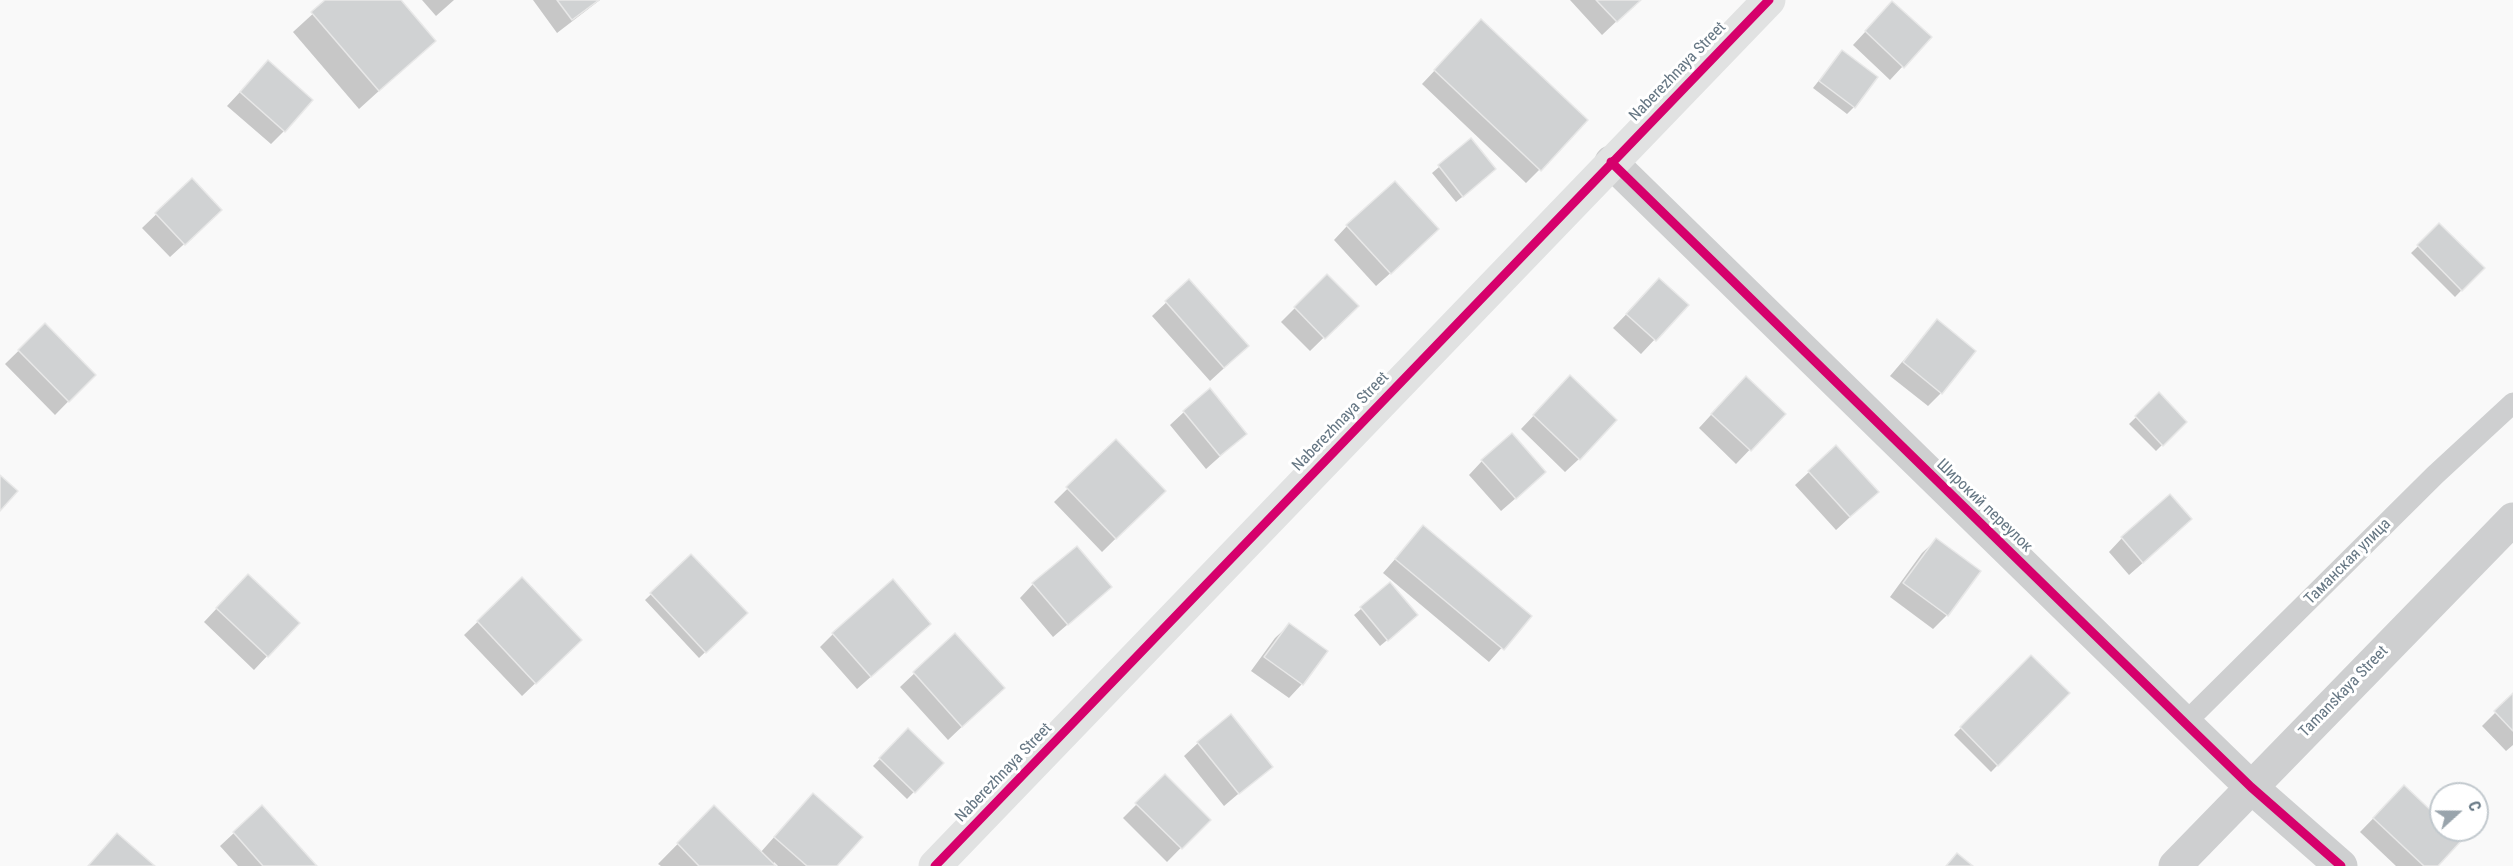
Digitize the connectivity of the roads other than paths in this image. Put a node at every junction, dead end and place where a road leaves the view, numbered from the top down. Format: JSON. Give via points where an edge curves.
{"nodes":[{"id":1,"x":1769,"y":0,"type":"edge"},
{"id":2,"x":1611,"y":162,"type":"junction"},
{"id":3,"x":2513,"y":403,"type":"edge"},
{"id":4,"x":2513,"y":519,"type":"edge"},
{"id":5,"x":2185,"y":723,"type":"junction"},
{"id":6,"x":2251,"y":787,"type":"junction"},
{"id":7,"x":935,"y":866,"type":"edge"},
{"id":8,"x":2175,"y":866,"type":"edge"},
{"id":9,"x":2341,"y":866,"type":"edge"}],
"edges":[{"from":1,"to":2,"type":"street","name":"Naberezhnaya Street"},
{"from":2,"to":5,"type":"street","name":"Широкий переулок"},
{"from":2,"to":7,"type":"street","name":"Naberezhnaya Street"},
{"from":3,"to":5,"type":"lane","name":"Таманская улица"},
{"from":4,"to":6,"type":"street","name":"Tamanskaya Street"},
{"from":5,"to":6,"type":"street","name":"Широкий переулок"},
{"from":6,"to":8,"type":"street","name":"Tamanskaya Street"},
{"from":6,"to":9,"type":"street","name":"Широкий переулок"}]}
